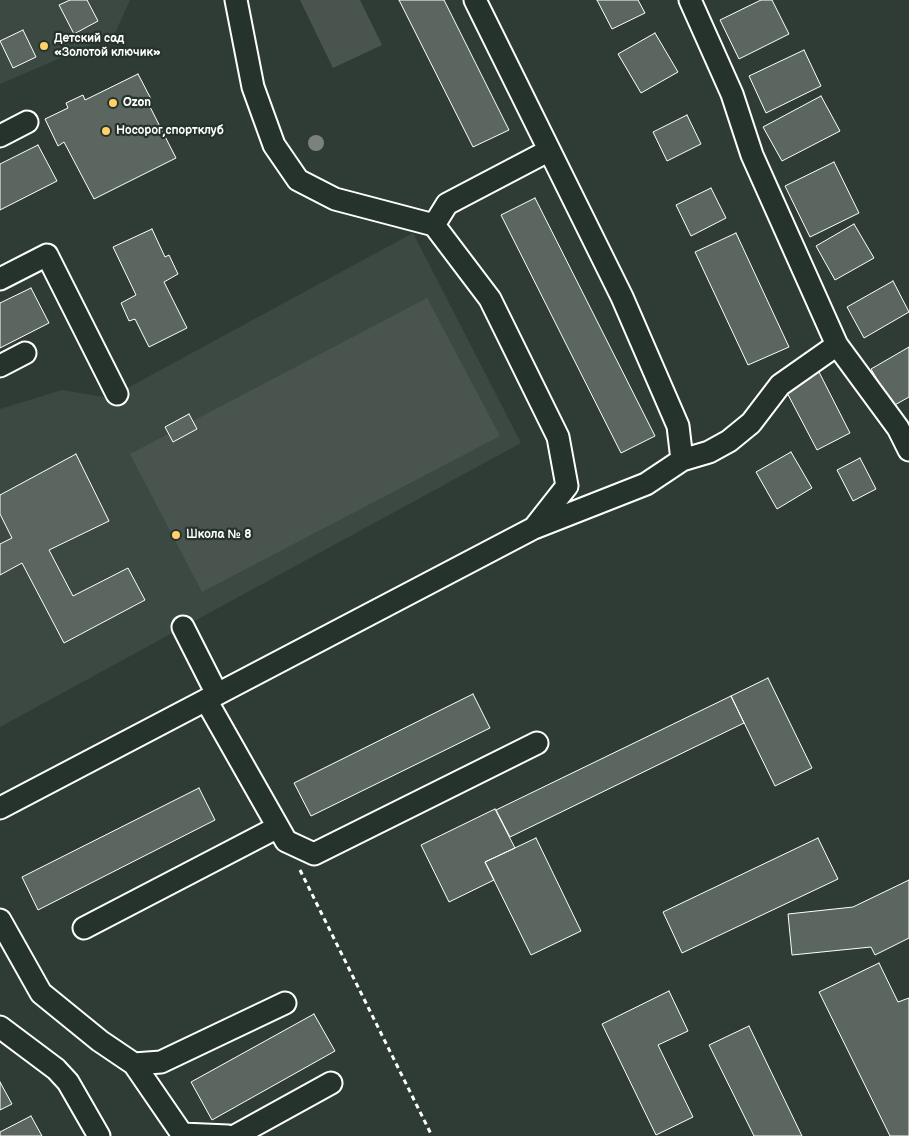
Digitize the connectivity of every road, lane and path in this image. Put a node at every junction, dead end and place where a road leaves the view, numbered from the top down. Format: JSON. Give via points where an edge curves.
{"nodes":[{"id":1,"x":236,"y":0,"type":"edge"},
{"id":2,"x":475,"y":0,"type":"edge"},
{"id":3,"x":690,"y":0,"type":"edge"},
{"id":4,"x":27,"y":122,"type":"dead end"},
{"id":5,"x":0,"y":136,"type":"edge"},
{"id":6,"x":548,"y":150,"type":"junction"},
{"id":7,"x":434,"y":226,"type":"junction"},
{"id":8,"x":0,"y":279,"type":"edge"},
{"id":9,"x":837,"y":345,"type":"junction"},
{"id":10,"x":25,"y":353,"type":"dead end"},
{"id":11,"x":0,"y":366,"type":"edge"},
{"id":12,"x":117,"y":394,"type":"dead end"},
{"id":13,"x":903,"y":425,"type":"edge"},
{"id":14,"x":909,"y":450,"type":"edge"},
{"id":15,"x":682,"y":460,"type":"junction"},
{"id":16,"x":534,"y":528,"type":"junction"},
{"id":17,"x":184,"y":627,"type":"dead end"},
{"id":18,"x":212,"y":697,"type":"junction"},
{"id":19,"x":537,"y":743,"type":"dead end"},
{"id":20,"x":0,"y":808,"type":"edge"},
{"id":21,"x":282,"y":834,"type":"junction"},
{"id":22,"x":0,"y":920,"type":"edge"},
{"id":23,"x":84,"y":928,"type":"dead end"},
{"id":24,"x":285,"y":1003,"type":"dead end"},
{"id":25,"x":0,"y":1027,"type":"edge"},
{"id":26,"x":134,"y":1064,"type":"junction"},
{"id":27,"x":331,"y":1084,"type":"dead end"},
{"id":28,"x":99,"y":1136,"type":"edge"},
{"id":29,"x":228,"y":1136,"type":"edge"},
{"id":30,"x":235,"y":1136,"type":"edge"},
{"id":31,"x":432,"y":1136,"type":"edge"}],
"edges":[{"from":1,"to":7,"type":"street","via":[[254,87],[274,145],[298,180],[335,199]]},
{"from":2,"to":6,"type":"street"},
{"from":3,"to":9,"type":"street","via":[[732,94],[752,154]]},
{"from":4,"to":5,"type":"street"},
{"from":6,"to":7,"type":"street","via":[[447,204]]},
{"from":6,"to":15,"type":"street","via":[[622,297],[678,426]]},
{"from":7,"to":16,"type":"street","via":[[490,300],[558,437],[566,486]]},
{"from":8,"to":12,"type":"street","via":[[47,255]]},
{"from":9,"to":13,"type":"street"},
{"from":9,"to":15,"type":"street","via":[[780,385],[751,423],[729,441],[709,452]]},
{"from":10,"to":11,"type":"street"},
{"from":13,"to":14,"type":"street"},
{"from":15,"to":16,"type":"street","via":[[646,484]]},
{"from":16,"to":18,"type":"street"},
{"from":17,"to":18,"type":"street"},
{"from":18,"to":20,"type":"street"},
{"from":18,"to":21,"type":"street"},
{"from":19,"to":21,"type":"street","via":[[314,854]]},
{"from":21,"to":23,"type":"street"},
{"from":21,"to":31,"type":"path"},
{"from":22,"to":26,"type":"street","via":[[41,993]]},
{"from":24,"to":26,"type":"street","via":[[161,1062]]},
{"from":25,"to":28,"type":"street","via":[[56,1069],[68,1082]]},
{"from":26,"to":29,"type":"street","via":[[182,1134]]},
{"from":27,"to":30,"type":"street"}]}
